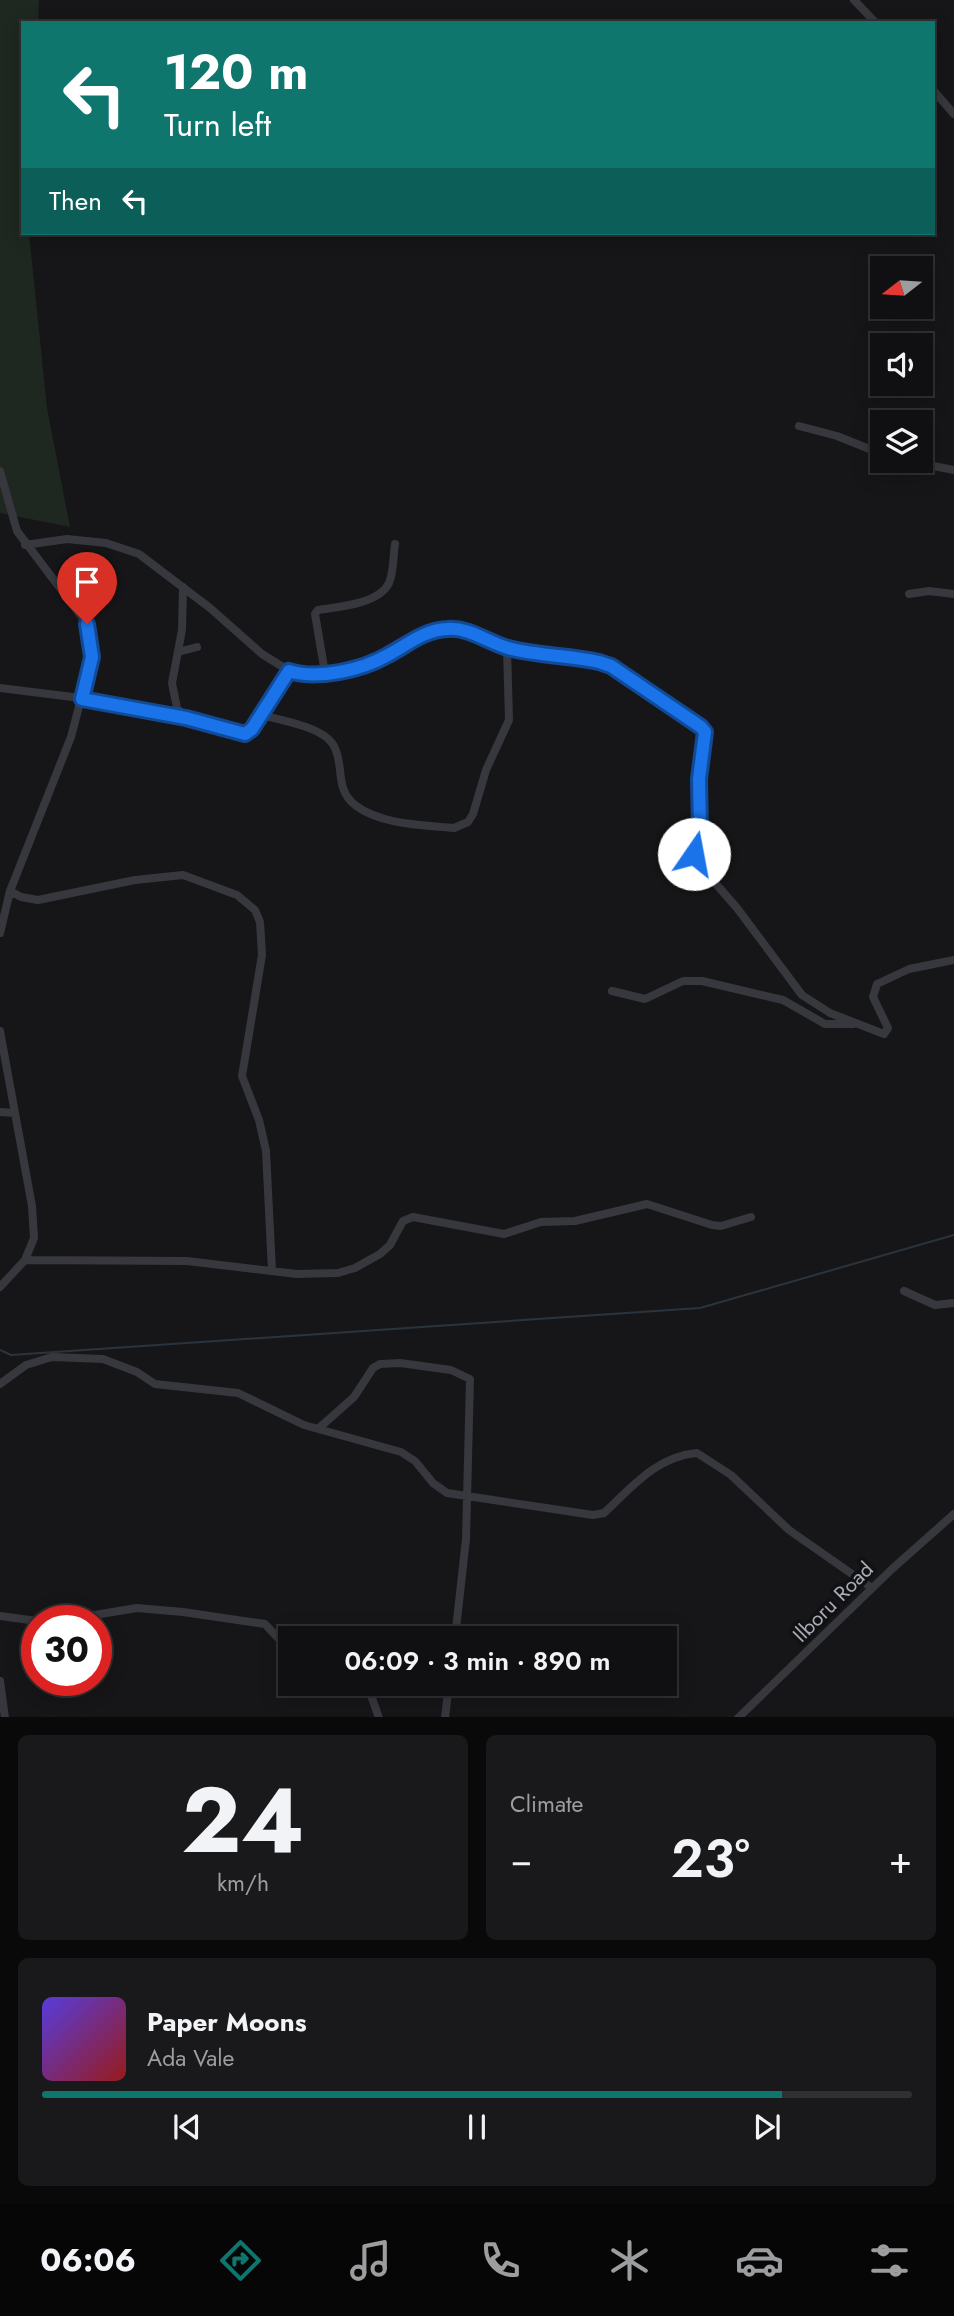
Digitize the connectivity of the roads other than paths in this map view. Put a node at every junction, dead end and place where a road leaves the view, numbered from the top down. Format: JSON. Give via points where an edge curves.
{"nodes":[{"id":1,"x":854,"y":0,"type":"edge"},
{"id":2,"x":874,"y":21,"type":"edge"},
{"id":3,"x":935,"y":92,"type":"edge"},
{"id":4,"x":954,"y":114,"type":"edge"},
{"id":5,"x":799,"y":426,"type":"dead end"},
{"id":6,"x":870,"y":449,"type":"edge"},
{"id":7,"x":933,"y":466,"type":"edge"},
{"id":8,"x":954,"y":470,"type":"edge"},
{"id":9,"x":0,"y":471,"type":"edge"},
{"id":10,"x":395,"y":544,"type":"dead end"},
{"id":11,"x":25,"y":545,"type":"junction"},
{"id":12,"x":183,"y":587,"type":"junction"},
{"id":13,"x":909,"y":594,"type":"dead end"},
{"id":14,"x":954,"y":594,"type":"edge"},
{"id":15,"x":197,"y":647,"type":"dead end"},
{"id":16,"x":507,"y":648,"type":"junction"},
{"id":17,"x":178,"y":652,"type":"junction"},
{"id":18,"x":289,"y":671,"type":"junction"},
{"id":19,"x":325,"y":673,"type":"junction"},
{"id":20,"x":0,"y":688,"type":"edge"},
{"id":21,"x":82,"y":699,"type":"junction"},
{"id":22,"x":261,"y":715,"type":"junction"},
{"id":23,"x":186,"y":718,"type":"junction"},
{"id":24,"x":10,"y":891,"type":"junction"},
{"id":25,"x":3,"y":904,"type":"edge"},
{"id":26,"x":0,"y":933,"type":"edge"},
{"id":27,"x":954,"y":960,"type":"edge"},
{"id":28,"x":612,"y":991,"type":"dead end"},
{"id":29,"x":856,"y":1024,"type":"junction"},
{"id":30,"x":0,"y":1031,"type":"edge"},
{"id":31,"x":0,"y":1112,"type":"edge"},
{"id":32,"x":15,"y":1113,"type":"junction"},
{"id":33,"x":751,"y":1217,"type":"dead end"},
{"id":34,"x":25,"y":1261,"type":"junction"},
{"id":35,"x":272,"y":1271,"type":"junction"},
{"id":36,"x":0,"y":1287,"type":"edge"},
{"id":37,"x":904,"y":1291,"type":"dead end"},
{"id":38,"x":954,"y":1303,"type":"edge"},
{"id":39,"x":0,"y":1384,"type":"edge"},
{"id":40,"x":318,"y":1429,"type":"junction"},
{"id":41,"x":468,"y":1498,"type":"junction"},
{"id":42,"x":954,"y":1514,"type":"edge"},
{"id":43,"x":872,"y":1588,"type":"junction"},
{"id":44,"x":112,"y":1612,"type":"edge"},
{"id":45,"x":0,"y":1616,"type":"edge"},
{"id":46,"x":21,"y":1619,"type":"edge"},
{"id":47,"x":457,"y":1626,"type":"edge"},
{"id":48,"x":278,"y":1638,"type":"edge"},
{"id":49,"x":0,"y":1681,"type":"edge"},
{"id":50,"x":371,"y":1696,"type":"edge"},
{"id":51,"x":448,"y":1696,"type":"edge"},
{"id":52,"x":5,"y":1717,"type":"edge"},
{"id":53,"x":379,"y":1717,"type":"edge"},
{"id":54,"x":445,"y":1717,"type":"edge"},
{"id":55,"x":738,"y":1717,"type":"edge"}],
"edges":[{"from":1,"to":2,"type":"street"},
{"from":3,"to":4,"type":"street"},
{"from":5,"to":6,"type":"street"},
{"from":7,"to":8,"type":"street"},
{"from":9,"to":11,"type":"street","via":[[11,519]]},
{"from":10,"to":19,"type":"street","via":[[392,570],[382,592],[315,614]]},
{"from":11,"to":12,"type":"street","via":[[67,539],[118,546],[147,559]]},
{"from":11,"to":21,"type":"street","via":[[87,624],[92,657]]},
{"from":12,"to":17,"type":"street"},
{"from":12,"to":18,"type":"street"},
{"from":13,"to":14,"type":"street"},
{"from":15,"to":17,"type":"street"},
{"from":16,"to":19,"type":"street","via":[[472,633],[444,629],[414,639],[386,657]]},
{"from":16,"to":22,"type":"street","via":[[509,720],[486,770],[473,814],[463,826],[392,820],[364,810],[342,789],[330,741]]},
{"from":16,"to":29,"type":"street","via":[[611,666],[701,727],[705,740],[695,860],[737,908],[793,986],[809,1000]]},
{"from":17,"to":23,"type":"street","via":[[172,692]]},
{"from":18,"to":19,"type":"street"},
{"from":18,"to":22,"type":"street"},
{"from":20,"to":21,"type":"street"},
{"from":21,"to":23,"type":"street"},
{"from":21,"to":24,"type":"street"},
{"from":22,"to":23,"type":"street","via":[[250,731],[240,734]]},
{"from":24,"to":25,"type":"street"},
{"from":24,"to":35,"type":"street","via":[[38,900],[183,875],[237,895],[256,910],[262,955],[242,1076],[266,1151]]},
{"from":25,"to":26,"type":"street"},
{"from":27,"to":29,"type":"street","via":[[909,969],[877,984],[873,997],[887,1032],[879,1034]]},
{"from":28,"to":29,"type":"street","via":[[645,999],[683,981],[702,981],[783,1000],[825,1024]]},
{"from":30,"to":32,"type":"street"},
{"from":31,"to":32,"type":"street"},
{"from":32,"to":34,"type":"street","via":[[34,1222],[34,1238]]},
{"from":33,"to":35,"type":"street","via":[[712,1225],[647,1204],[575,1221],[541,1222],[504,1234],[413,1217],[403,1221],[390,1245],[355,1268],[317,1275]]},
{"from":34,"to":35,"type":"street","via":[[187,1261]]},
{"from":34,"to":36,"type":"street"},
{"from":37,"to":38,"type":"street","via":[[935,1305]]},
{"from":39,"to":40,"type":"street","via":[[32,1363],[86,1356],[125,1366],[161,1386],[238,1393]]},
{"from":40,"to":41,"type":"street","via":[[401,1452],[440,1490]]},
{"from":40,"to":41,"type":"street","via":[[354,1396],[377,1365],[415,1365],[464,1374],[472,1384]]},
{"from":41,"to":43,"type":"street","via":[[600,1515],[651,1471],[697,1453],[730,1475],[789,1530]]},
{"from":41,"to":47,"type":"street"},
{"from":42,"to":43,"type":"street","name":"Ilboru Road"},
{"from":43,"to":55,"type":"street","name":"Ilboru Road"},
{"from":44,"to":48,"type":"street","via":[[137,1608],[265,1624]]},
{"from":45,"to":46,"type":"street"},
{"from":49,"to":52,"type":"street"},
{"from":50,"to":53,"type":"street"},
{"from":51,"to":54,"type":"street"}]}
